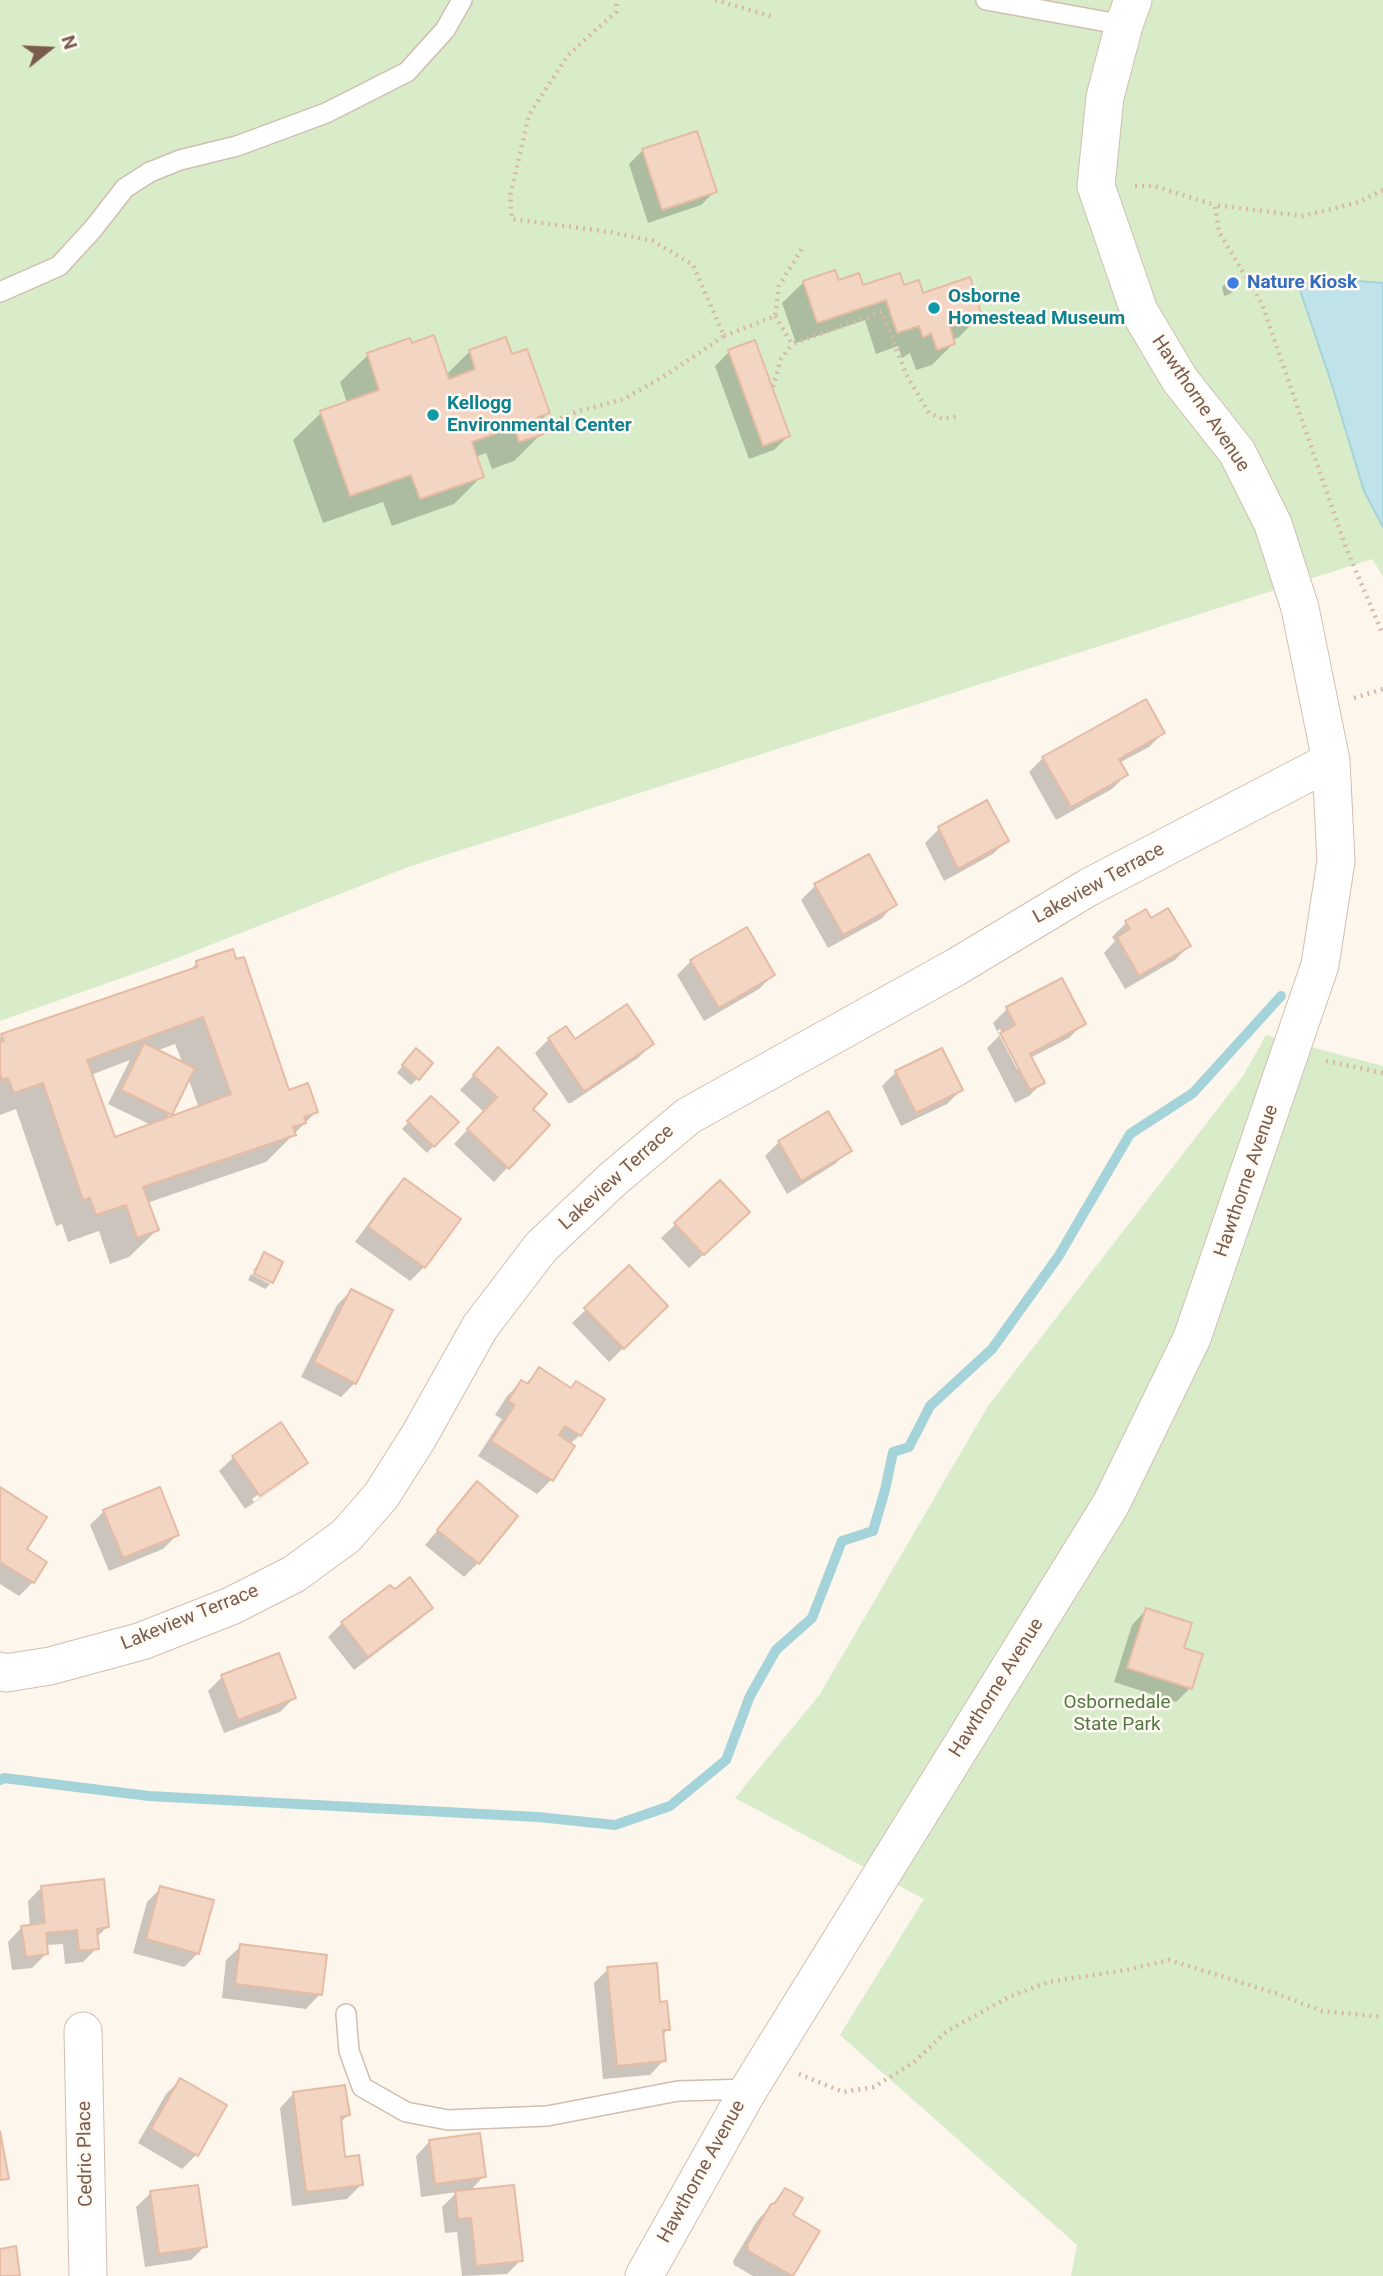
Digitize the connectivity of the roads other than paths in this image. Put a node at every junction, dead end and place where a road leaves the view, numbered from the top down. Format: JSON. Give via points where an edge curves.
{"nodes":[{"id":1,"x":462,"y":0,"type":"edge"},
{"id":2,"x":986,"y":0,"type":"edge"},
{"id":3,"x":1129,"y":13,"type":"edge"},
{"id":4,"x":0,"y":292,"type":"edge"},
{"id":5,"x":1331,"y":761,"type":"junction"},
{"id":6,"x":0,"y":1671,"type":"edge"},
{"id":7,"x":346,"y":2014,"type":"dead end"},
{"id":8,"x":83,"y":2031,"type":"dead end"},
{"id":9,"x":749,"y":2089,"type":"junction"},
{"id":10,"x":88,"y":2276,"type":"edge"},
{"id":11,"x":644,"y":2276,"type":"edge"}],
"edges":[{"from":1,"to":4,"type":"lane","via":[[445,30],[407,72],[326,113],[150,172],[125,188],[59,266]]},
{"from":2,"to":3,"type":"lane"},
{"from":3,"to":5,"type":"street","name":"Hawthorne Avenue","via":[[1105,97],[1096,186],[1139,311],[1180,380],[1237,452],[1273,524],[1300,608]]},
{"from":5,"to":6,"type":"street","name":"Lakeview Terrace","via":[[1088,887],[956,967],[688,1116],[541,1247],[480,1328],[381,1496],[346,1536],[294,1574],[231,1606],[142,1641],[50,1666]]},
{"from":5,"to":9,"type":"street","name":"Hawthorne Avenue","via":[[1336,861],[1320,965],[1192,1339],[1111,1504]]},
{"from":7,"to":9,"type":"lane","via":[[349,2051],[362,2087],[406,2112],[448,2120],[547,2116],[678,2091]]},
{"from":8,"to":10,"type":"street","name":"Cedric Place"},
{"from":9,"to":11,"type":"street","name":"Hawthorne Avenue"}]}
